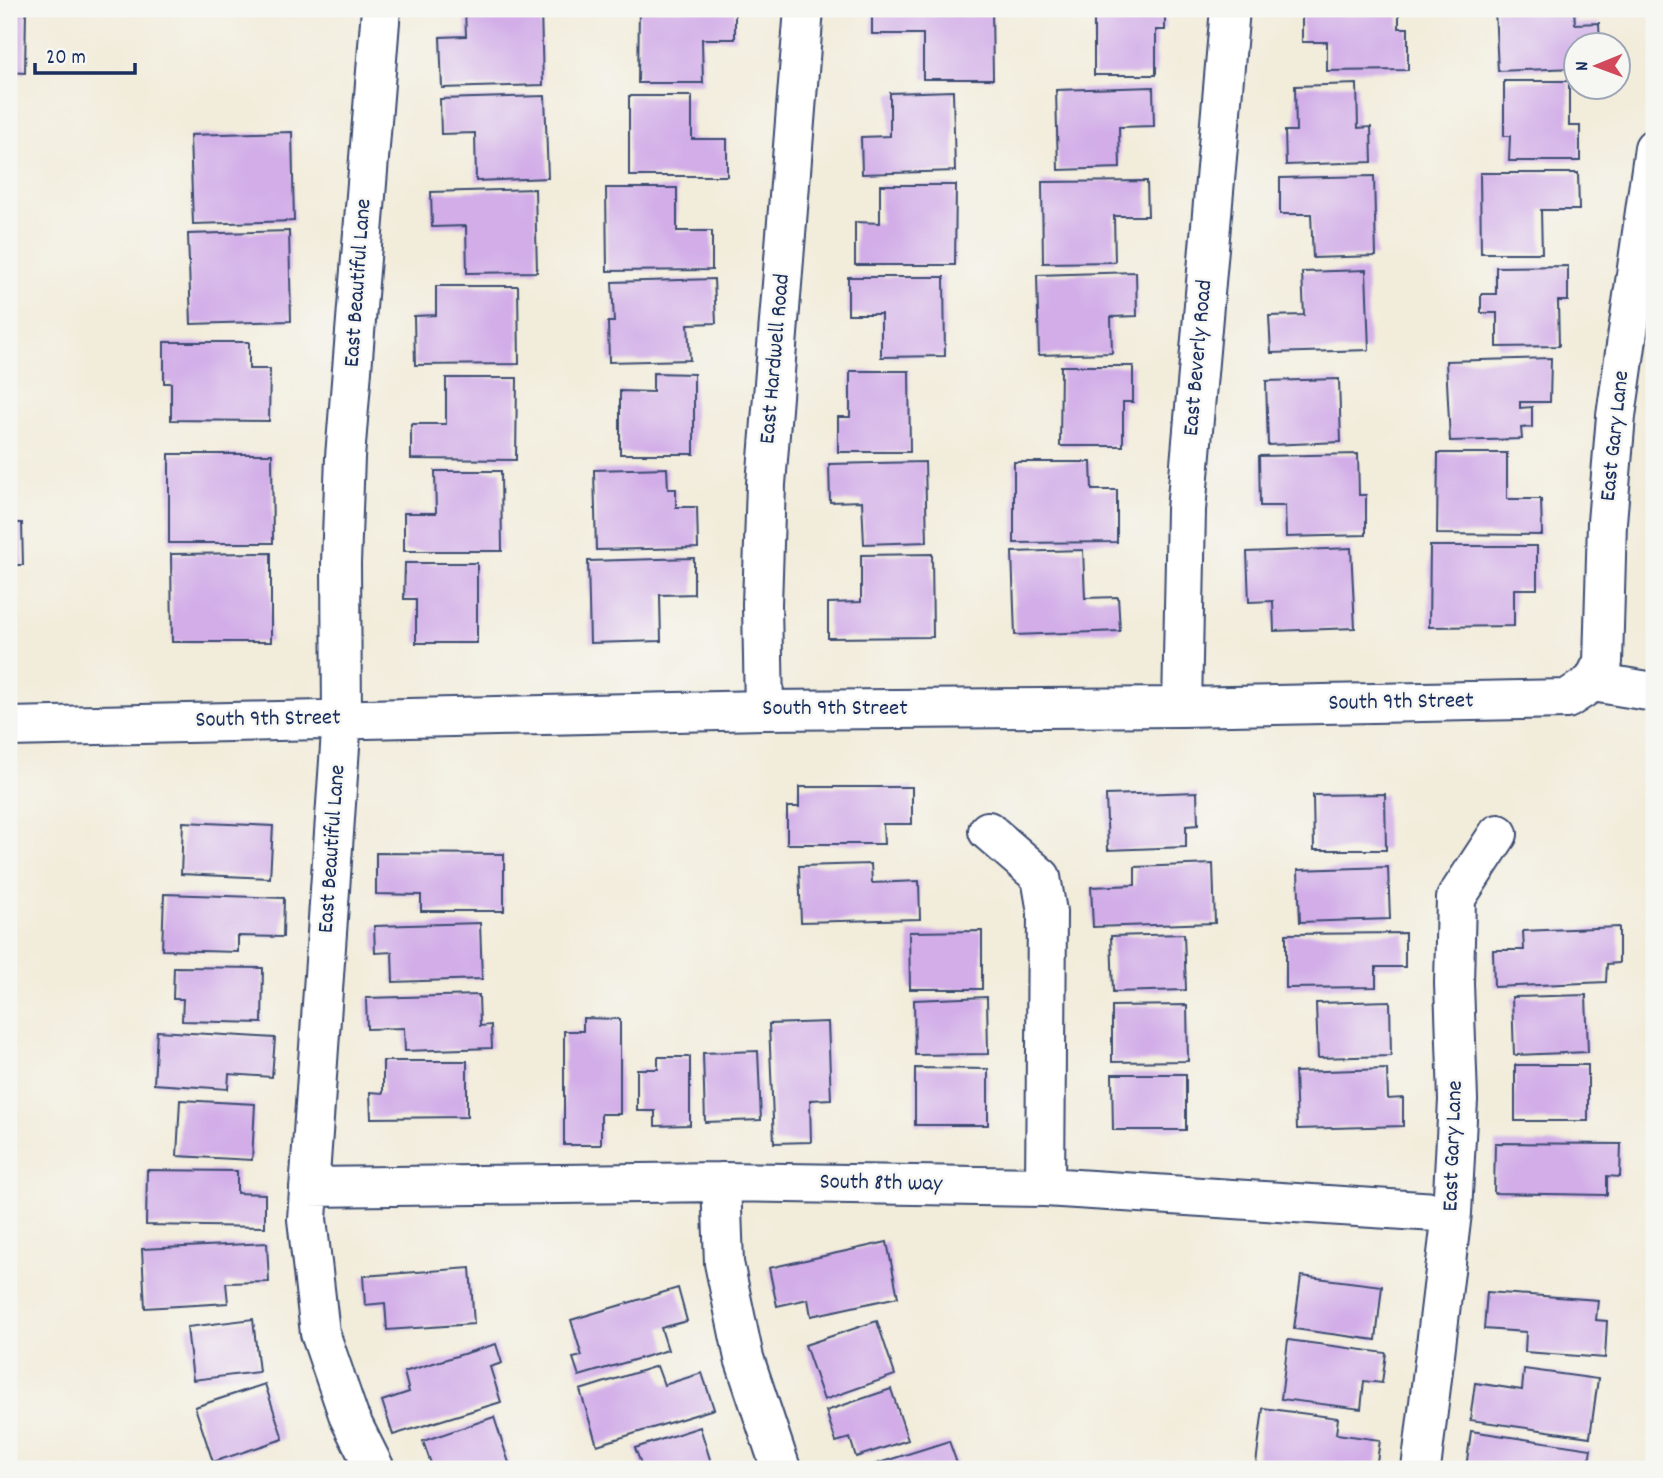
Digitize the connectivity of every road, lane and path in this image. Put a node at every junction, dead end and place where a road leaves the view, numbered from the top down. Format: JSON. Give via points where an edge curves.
{"nodes":[{"id":1,"x":381,"y":9,"type":"edge"},
{"id":2,"x":804,"y":9,"type":"edge"},
{"id":3,"x":1230,"y":9,"type":"edge"},
{"id":4,"x":1654,"y":148,"type":"edge"},
{"id":5,"x":1593,"y":682,"type":"junction"},
{"id":6,"x":1654,"y":692,"type":"edge"},
{"id":7,"x":1182,"y":707,"type":"junction"},
{"id":8,"x":764,"y":710,"type":"junction"},
{"id":9,"x":342,"y":718,"type":"junction"},
{"id":10,"x":9,"y":727,"type":"edge"},
{"id":11,"x":988,"y":831,"type":"dead end"},
{"id":12,"x":1498,"y":834,"type":"dead end"},
{"id":13,"x":721,"y":1182,"type":"junction"},
{"id":14,"x":309,"y":1186,"type":"junction"},
{"id":15,"x":1045,"y":1187,"type":"junction"},
{"id":16,"x":1452,"y":1213,"type":"junction"},
{"id":17,"x":375,"y":1469,"type":"edge"},
{"id":18,"x":781,"y":1469,"type":"edge"},
{"id":19,"x":1421,"y":1469,"type":"edge"}],
"edges":[{"from":1,"to":9,"type":"street","name":"East Beautiful Lane","via":[[345,457]]},
{"from":2,"to":8,"type":"street","name":"East Hardwell Road","via":[[766,484]]},
{"from":3,"to":7,"type":"street","name":"East Beverly Road","via":[[1186,510]]},
{"from":4,"to":5,"type":"street","name":"East Gary Lane","via":[[1616,416],[1603,662]]},
{"from":5,"to":6,"type":"street"},
{"from":5,"to":7,"type":"street","name":"South 9th Street","via":[[1567,699]]},
{"from":7,"to":8,"type":"street","name":"South 9th Street"},
{"from":8,"to":9,"type":"street","name":"South 9th Street"},
{"from":9,"to":10,"type":"street","name":"South 9th Street"},
{"from":9,"to":14,"type":"street","name":"East Beautiful Lane"},
{"from":11,"to":15,"type":"street","via":[[1041,877],[1047,912]]},
{"from":12,"to":16,"type":"street","name":"East Gary Lane","via":[[1456,898],[1458,1100]]},
{"from":13,"to":14,"type":"street","name":"South 8th way"},
{"from":13,"to":15,"type":"street","name":"South 8th way"},
{"from":13,"to":18,"type":"street","via":[[727,1277],[744,1358]]},
{"from":14,"to":17,"type":"street","name":"East Beautiful Lane","via":[[307,1219],[320,1333],[349,1416]]},
{"from":15,"to":16,"type":"street","name":"South 8th way"},
{"from":16,"to":19,"type":"street","name":"East Gary Lane"}]}
